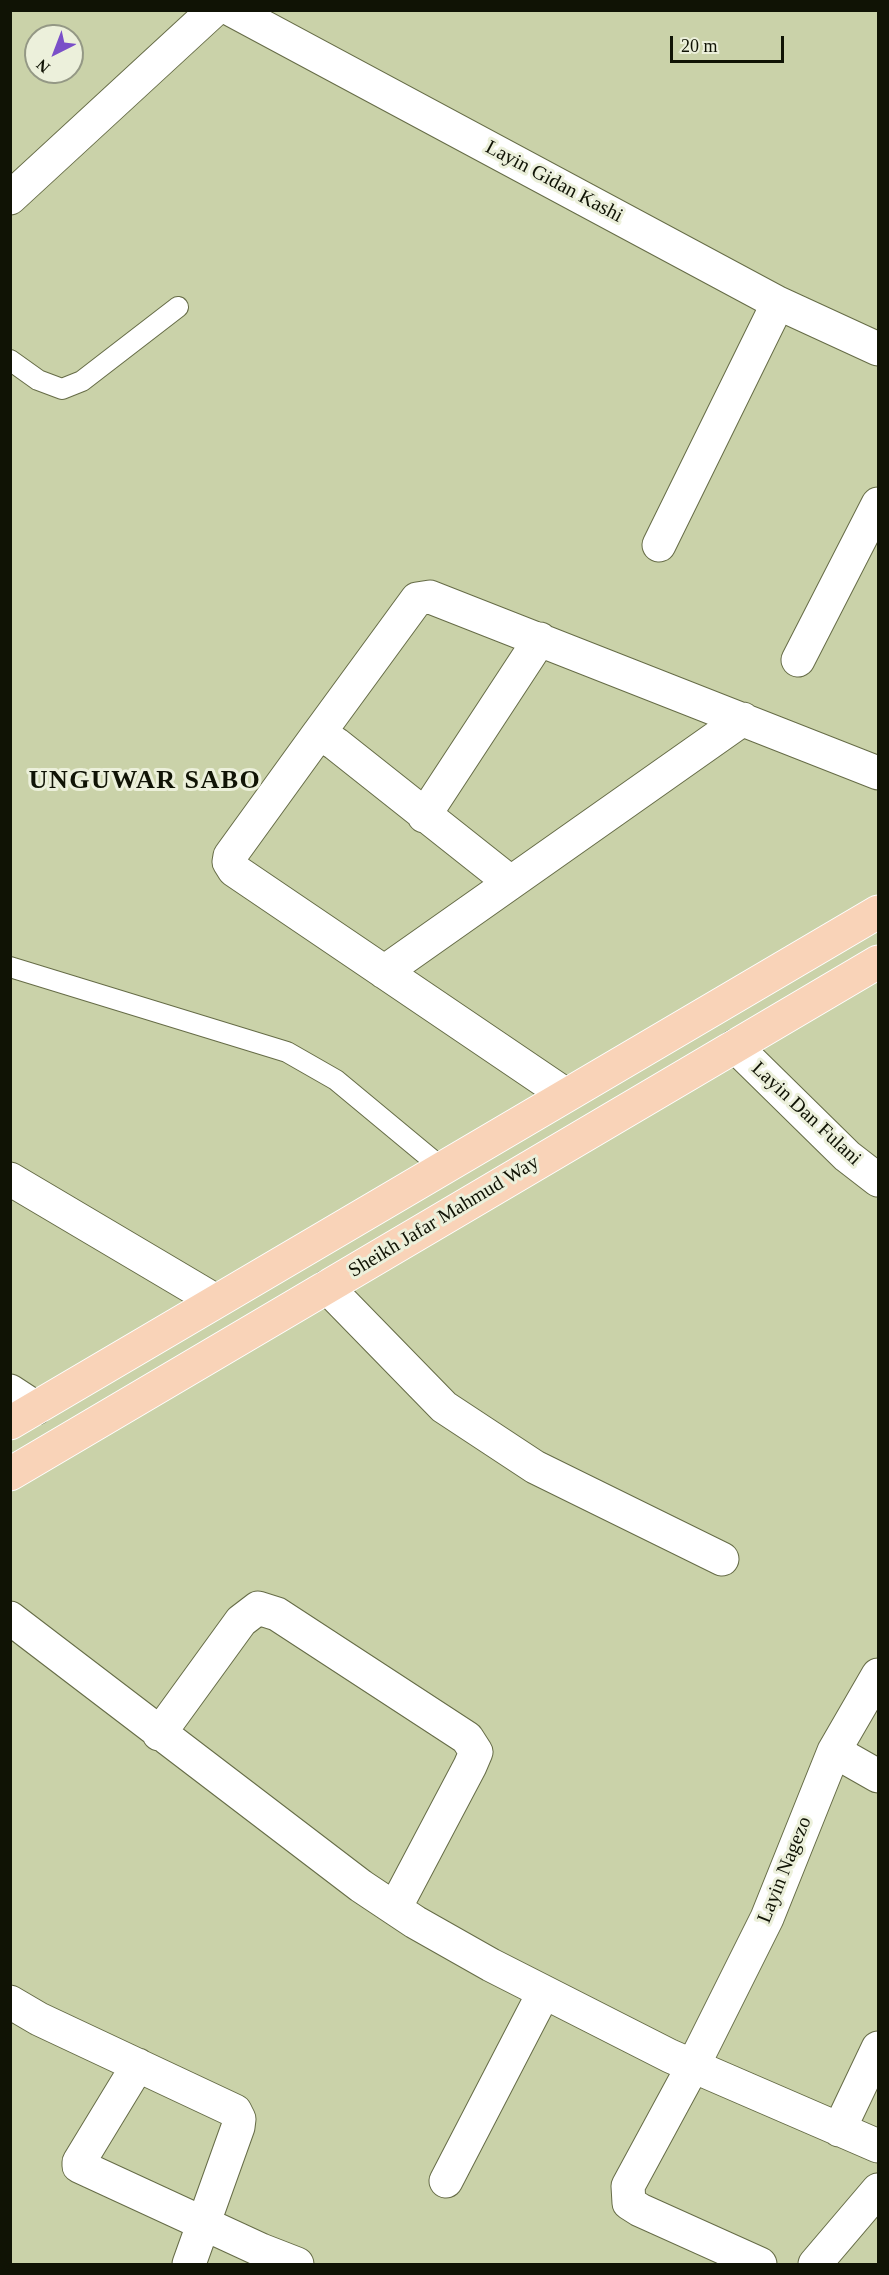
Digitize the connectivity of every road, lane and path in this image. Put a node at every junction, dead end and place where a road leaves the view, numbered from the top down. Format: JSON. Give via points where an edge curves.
{"nodes":[{"id":1,"x":214,"y":10,"type":"edge"},
{"id":2,"x":231,"y":10,"type":"edge"},
{"id":3,"x":10,"y":198,"type":"edge"},
{"id":4,"x":778,"y":303,"type":"junction"},
{"id":5,"x":178,"y":307,"type":"dead end"},
{"id":6,"x":879,"y":349,"type":"edge"},
{"id":7,"x":10,"y":360,"type":"edge"},
{"id":8,"x":879,"y":504,"type":"edge"},
{"id":9,"x":659,"y":545,"type":"dead end"},
{"id":10,"x":540,"y":639,"type":"junction"},
{"id":11,"x":798,"y":660,"type":"dead end"},
{"id":12,"x":743,"y":719,"type":"junction"},
{"id":13,"x":319,"y":733,"type":"junction"},
{"id":14,"x":879,"y":773,"type":"edge"},
{"id":15,"x":424,"y":816,"type":"junction"},
{"id":16,"x":510,"y":882,"type":"junction"},
{"id":17,"x":879,"y":912,"type":"edge"},
{"id":18,"x":879,"y":962,"type":"edge"},
{"id":19,"x":10,"y":967,"type":"edge"},
{"id":20,"x":384,"y":972,"type":"junction"},
{"id":21,"x":735,"y":1046,"type":"junction"},
{"id":22,"x":566,"y":1095,"type":"junction"},
{"id":23,"x":442,"y":1168,"type":"junction"},
{"id":24,"x":10,"y":1179,"type":"edge"},
{"id":25,"x":879,"y":1180,"type":"edge"},
{"id":26,"x":327,"y":1287,"type":"junction"},
{"id":27,"x":216,"y":1301,"type":"junction"},
{"id":28,"x":19,"y":1407,"type":"edge"},
{"id":29,"x":10,"y":1473,"type":"edge"},
{"id":30,"x":722,"y":1559,"type":"dead end"},
{"id":31,"x":10,"y":1618,"type":"edge"},
{"id":32,"x":879,"y":1674,"type":"edge"},
{"id":33,"x":159,"y":1734,"type":"junction"},
{"id":34,"x":834,"y":1751,"type":"junction"},
{"id":35,"x":879,"y":1776,"type":"edge"},
{"id":36,"x":395,"y":1908,"type":"junction"},
{"id":37,"x":544,"y":1992,"type":"junction"},
{"id":38,"x":10,"y":2002,"type":"edge"},
{"id":39,"x":879,"y":2048,"type":"edge"},
{"id":40,"x":138,"y":2065,"type":"junction"},
{"id":41,"x":693,"y":2066,"type":"junction"},
{"id":42,"x":839,"y":2130,"type":"junction"},
{"id":43,"x":879,"y":2146,"type":"edge"},
{"id":44,"x":446,"y":2181,"type":"dead end"},
{"id":45,"x":875,"y":2200,"type":"edge"},
{"id":46,"x":205,"y":2224,"type":"junction"},
{"id":47,"x":189,"y":2265,"type":"edge"},
{"id":48,"x":297,"y":2265,"type":"edge"},
{"id":49,"x":760,"y":2265,"type":"edge"},
{"id":50,"x":815,"y":2265,"type":"edge"}],
"edges":[{"from":1,"to":3,"type":"street"},
{"from":2,"to":4,"type":"street","name":"Layin Gidan Kashi"},
{"from":4,"to":6,"type":"street","name":"Layin Gidan Kashi"},
{"from":4,"to":9,"type":"street"},
{"from":5,"to":7,"type":"lane","via":[[82,381],[62,389],[38,380]]},
{"from":8,"to":11,"type":"street"},
{"from":10,"to":12,"type":"street"},
{"from":10,"to":13,"type":"street","via":[[448,602],[430,597],[417,599]]},
{"from":10,"to":15,"type":"street"},
{"from":12,"to":14,"type":"street"},
{"from":12,"to":16,"type":"street"},
{"from":13,"to":15,"type":"street"},
{"from":13,"to":20,"type":"street","via":[[229,862],[234,870]]},
{"from":15,"to":16,"type":"street"},
{"from":16,"to":20,"type":"street"},
{"from":17,"to":22,"type":"main road"},
{"from":18,"to":21,"type":"main road","name":"Sheikh Jafar Mahmud Way"},
{"from":19,"to":23,"type":"lane","via":[[287,1052],[336,1080]]},
{"from":20,"to":22,"type":"street"},
{"from":21,"to":25,"type":"street","name":"Layin Dan Fulani","via":[[847,1156]]},
{"from":21,"to":26,"type":"main road","name":"Sheikh Jafar Mahmud Way"},
{"from":22,"to":23,"type":"main road"},
{"from":23,"to":27,"type":"main road"},
{"from":24,"to":27,"type":"street"},
{"from":26,"to":29,"type":"main road","name":"Sheikh Jafar Mahmud Way"},
{"from":26,"to":30,"type":"street","via":[[444,1407],[535,1467]]},
{"from":27,"to":28,"type":"main road"},
{"from":31,"to":33,"type":"street"},
{"from":32,"to":34,"type":"street","name":"Layin Nagezo"},
{"from":33,"to":36,"type":"street"},
{"from":33,"to":36,"type":"street","via":[[241,1621],[258,1608],[277,1614],[467,1738],[476,1752]]},
{"from":34,"to":35,"type":"street"},
{"from":34,"to":41,"type":"street","name":"Layin Nagezo","via":[[767,1918]]},
{"from":36,"to":37,"type":"street","via":[[424,1928]]},
{"from":37,"to":41,"type":"street"},
{"from":37,"to":44,"type":"street"},
{"from":38,"to":40,"type":"street"},
{"from":39,"to":42,"type":"street"},
{"from":40,"to":46,"type":"street","via":[[235,2111],[239,2119]]},
{"from":40,"to":46,"type":"street","via":[[79,2166]]},
{"from":41,"to":42,"type":"street"},
{"from":41,"to":49,"type":"street","name":"Layin Nagezo","via":[[628,2186],[629,2203]]},
{"from":42,"to":43,"type":"street"},
{"from":45,"to":50,"type":"street"},
{"from":46,"to":47,"type":"street"},
{"from":46,"to":48,"type":"street"}]}
